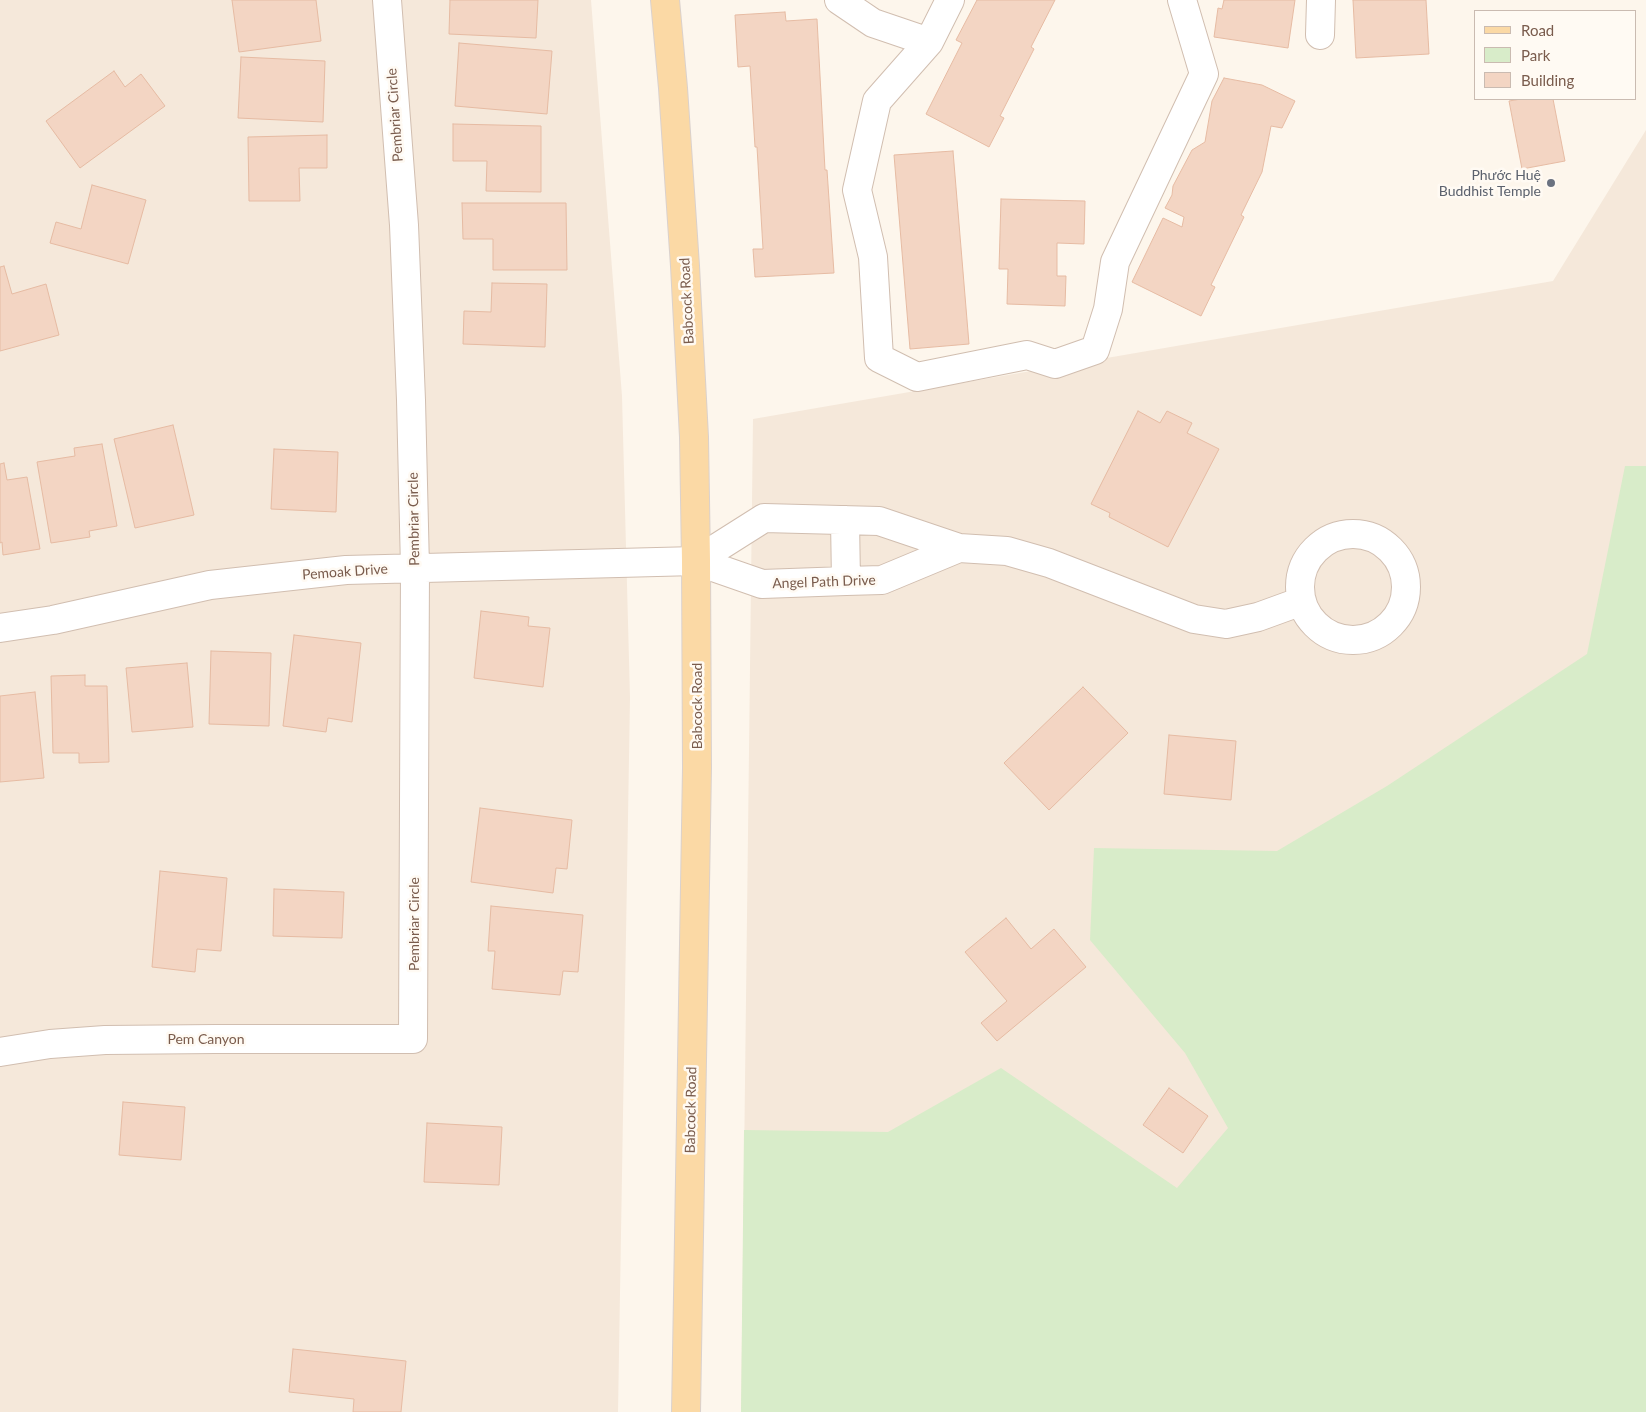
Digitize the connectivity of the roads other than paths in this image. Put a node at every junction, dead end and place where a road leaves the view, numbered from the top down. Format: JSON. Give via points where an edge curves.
{"nodes":[{"id":1,"x":386,"y":0,"type":"edge"},
{"id":2,"x":665,"y":0,"type":"edge"},
{"id":3,"x":839,"y":0,"type":"edge"},
{"id":4,"x":950,"y":0,"type":"edge"},
{"id":5,"x":1182,"y":0,"type":"edge"},
{"id":6,"x":1320,"y":0,"type":"edge"},
{"id":7,"x":1320,"y":35,"type":"dead end"},
{"id":8,"x":929,"y":42,"type":"junction"},
{"id":9,"x":845,"y":520,"type":"junction"},
{"id":10,"x":959,"y":548,"type":"junction"},
{"id":11,"x":696,"y":561,"type":"junction"},
{"id":12,"x":415,"y":568,"type":"junction"},
{"id":13,"x":846,"y":581,"type":"junction"},
{"id":14,"x":1302,"y":602,"type":"dead end"},
{"id":15,"x":0,"y":628,"type":"edge"},
{"id":16,"x":413,"y":1039,"type":"joint"},
{"id":17,"x":0,"y":1052,"type":"edge"},
{"id":18,"x":686,"y":1412,"type":"edge"}],
"edges":[{"from":1,"to":12,"type":"street","name":"Pembriar Circle","via":[[404,225]]},
{"from":2,"to":11,"type":"main road","name":"Babcock Road","via":[[685,266],[694,437]]},
{"from":3,"to":8,"type":"street","via":[[873,23]]},
{"from":4,"to":8,"type":"street"},
{"from":5,"to":8,"type":"street","via":[[1204,74],[1115,262],[1108,309],[1095,350],[1055,364],[1027,355],[917,377],[879,358],[873,258],[857,190],[877,101]]},
{"from":6,"to":7,"type":"street"},
{"from":9,"to":10,"type":"street","name":"Angel Path Drive","via":[[878,520]]},
{"from":9,"to":11,"type":"street","name":"Angel Path Drive","via":[[764,518]]},
{"from":9,"to":13,"type":"street"},
{"from":10,"to":13,"type":"street","name":"Angel Path Drive","via":[[882,580]]},
{"from":10,"to":14,"type":"street","name":"Angel Path Drive","via":[[1007,551],[1049,563],[1194,619],[1226,624]]},
{"from":11,"to":12,"type":"street","name":"Pemoak Drive"},
{"from":11,"to":13,"type":"street","name":"Angel Path Drive","via":[[762,584]]},
{"from":11,"to":18,"type":"main road","name":"Babcock Road","via":[[697,768]]},
{"from":12,"to":15,"type":"street","name":"Pemoak Drive","via":[[346,570],[210,584],[53,620]]},
{"from":12,"to":16,"type":"street","name":"Pembriar Circle"},
{"from":16,"to":17,"type":"street","name":"Pem Canyon","via":[[105,1040]]}]}
